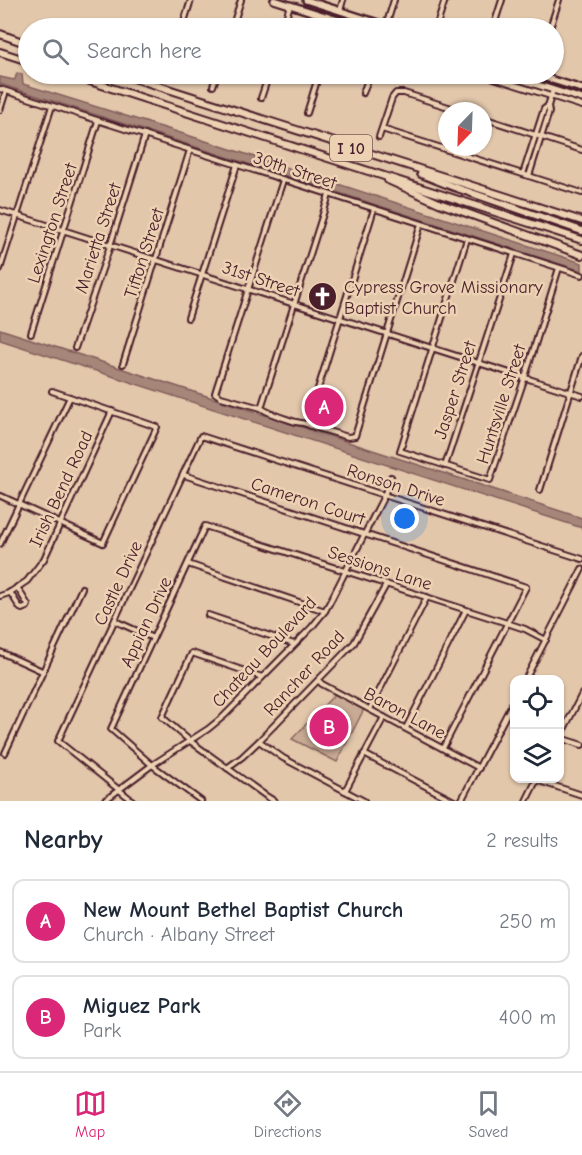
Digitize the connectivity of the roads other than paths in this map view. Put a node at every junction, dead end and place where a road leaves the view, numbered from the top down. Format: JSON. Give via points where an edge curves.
{"nodes":[{"id":1,"x":191,"y":0,"type":"edge"},
{"id":2,"x":241,"y":0,"type":"edge"},
{"id":3,"x":274,"y":0,"type":"edge"},
{"id":4,"x":306,"y":0,"type":"edge"},
{"id":5,"x":343,"y":0,"type":"edge"},
{"id":6,"x":394,"y":0,"type":"edge"},
{"id":7,"x":445,"y":0,"type":"edge"},
{"id":8,"x":502,"y":0,"type":"edge"},
{"id":9,"x":560,"y":0,"type":"edge"},
{"id":10,"x":290,"y":5,"type":"junction"},
{"id":11,"x":340,"y":11,"type":"junction"},
{"id":12,"x":312,"y":12,"type":"junction"},
{"id":13,"x":350,"y":14,"type":"junction"},
{"id":14,"x":185,"y":18,"type":"edge"},
{"id":15,"x":235,"y":18,"type":"edge"},
{"id":16,"x":286,"y":18,"type":"edge"},
{"id":17,"x":331,"y":18,"type":"edge"},
{"id":18,"x":340,"y":18,"type":"edge"},
{"id":19,"x":348,"y":18,"type":"edge"},
{"id":20,"x":362,"y":18,"type":"edge"},
{"id":21,"x":388,"y":18,"type":"edge"},
{"id":22,"x":439,"y":18,"type":"edge"},
{"id":23,"x":496,"y":18,"type":"edge"},
{"id":24,"x":554,"y":18,"type":"edge"},
{"id":25,"x":0,"y":34,"type":"edge"},
{"id":26,"x":18,"y":40,"type":"edge"},
{"id":27,"x":0,"y":52,"type":"edge"},
{"id":28,"x":18,"y":58,"type":"edge"},
{"id":29,"x":564,"y":83,"type":"edge"},
{"id":30,"x":99,"y":84,"type":"edge"},
{"id":31,"x":152,"y":84,"type":"edge"},
{"id":32,"x":266,"y":84,"type":"edge"},
{"id":33,"x":317,"y":84,"type":"edge"},
{"id":34,"x":366,"y":84,"type":"edge"},
{"id":35,"x":518,"y":84,"type":"edge"},
{"id":36,"x":529,"y":84,"type":"edge"},
{"id":37,"x":582,"y":88,"type":"edge"},
{"id":38,"x":0,"y":89,"type":"edge"},
{"id":39,"x":6,"y":91,"type":"junction"},
{"id":40,"x":363,"y":93,"type":"dead end"},
{"id":41,"x":552,"y":93,"type":"junction"},
{"id":42,"x":261,"y":98,"type":"dead end"},
{"id":43,"x":580,"y":98,"type":"edge"},
{"id":44,"x":438,"y":104,"type":"edge"},
{"id":45,"x":52,"y":106,"type":"junction"},
{"id":46,"x":548,"y":106,"type":"junction"},
{"id":47,"x":582,"y":106,"type":"edge"},
{"id":48,"x":0,"y":110,"type":"edge"},
{"id":49,"x":307,"y":113,"type":"dead end"},
{"id":50,"x":98,"y":121,"type":"junction"},
{"id":51,"x":492,"y":121,"type":"edge"},
{"id":52,"x":382,"y":129,"type":"junction"},
{"id":53,"x":145,"y":135,"type":"junction"},
{"id":54,"x":536,"y":135,"type":"junction"},
{"id":55,"x":379,"y":137,"type":"dead end"},
{"id":56,"x":541,"y":137,"type":"junction"},
{"id":57,"x":190,"y":150,"type":"junction"},
{"id":58,"x":582,"y":150,"type":"edge"},
{"id":59,"x":374,"y":155,"type":"junction"},
{"id":60,"x":237,"y":165,"type":"junction"},
{"id":61,"x":360,"y":167,"type":"junction"},
{"id":62,"x":523,"y":174,"type":"junction"},
{"id":63,"x":529,"y":176,"type":"junction"},
{"id":64,"x":283,"y":180,"type":"junction"},
{"id":65,"x":582,"y":193,"type":"edge"},
{"id":66,"x":329,"y":195,"type":"junction"},
{"id":67,"x":374,"y":209,"type":"junction"},
{"id":68,"x":0,"y":210,"type":"edge"},
{"id":69,"x":17,"y":215,"type":"junction"},
{"id":70,"x":582,"y":221,"type":"edge"},
{"id":71,"x":421,"y":224,"type":"junction"},
{"id":72,"x":63,"y":230,"type":"junction"},
{"id":73,"x":582,"y":231,"type":"edge"},
{"id":74,"x":467,"y":239,"type":"junction"},
{"id":75,"x":582,"y":240,"type":"edge"},
{"id":76,"x":110,"y":245,"type":"junction"},
{"id":77,"x":514,"y":254,"type":"junction"},
{"id":78,"x":582,"y":255,"type":"edge"},
{"id":79,"x":156,"y":260,"type":"junction"},
{"id":80,"x":559,"y":268,"type":"junction"},
{"id":81,"x":0,"y":269,"type":"edge"},
{"id":82,"x":202,"y":275,"type":"junction"},
{"id":83,"x":582,"y":275,"type":"edge"},
{"id":84,"x":248,"y":289,"type":"junction"},
{"id":85,"x":294,"y":304,"type":"junction"},
{"id":86,"x":188,"y":318,"type":"dead end"},
{"id":87,"x":340,"y":319,"type":"junction"},
{"id":88,"x":31,"y":333,"type":"dead end"},
{"id":89,"x":386,"y":333,"type":"junction"},
{"id":90,"x":75,"y":348,"type":"dead end"},
{"id":91,"x":432,"y":348,"type":"junction"},
{"id":92,"x":582,"y":356,"type":"edge"},
{"id":93,"x":478,"y":362,"type":"junction"},
{"id":94,"x":123,"y":364,"type":"dead end"},
{"id":95,"x":525,"y":377,"type":"junction"},
{"id":96,"x":52,"y":391,"type":"dead end"},
{"id":97,"x":570,"y":392,"type":"junction"},
{"id":98,"x":582,"y":396,"type":"edge"},
{"id":99,"x":70,"y":397,"type":"junction"},
{"id":100,"x":261,"y":408,"type":"junction"},
{"id":101,"x":112,"y":411,"type":"junction"},
{"id":102,"x":307,"y":424,"type":"junction"},
{"id":103,"x":201,"y":436,"type":"joint"},
{"id":104,"x":445,"y":466,"type":"junction"},
{"id":105,"x":184,"y":475,"type":"junction"},
{"id":106,"x":391,"y":477,"type":"dead end"},
{"id":107,"x":540,"y":490,"type":"dead end"},
{"id":108,"x":1,"y":496,"type":"edge"},
{"id":109,"x":384,"y":496,"type":"junction"},
{"id":110,"x":19,"y":505,"type":"junction"},
{"id":111,"x":61,"y":524,"type":"junction"},
{"id":112,"x":205,"y":526,"type":"joint"},
{"id":113,"x":364,"y":534,"type":"junction"},
{"id":114,"x":0,"y":544,"type":"edge"},
{"id":115,"x":582,"y":559,"type":"edge"},
{"id":116,"x":188,"y":564,"type":"junction"},
{"id":117,"x":582,"y":569,"type":"edge"},
{"id":118,"x":345,"y":572,"type":"junction"},
{"id":119,"x":386,"y":585,"type":"junction"},
{"id":120,"x":17,"y":587,"type":"junction"},
{"id":121,"x":82,"y":588,"type":"dead end"},
{"id":122,"x":10,"y":592,"type":"junction"},
{"id":123,"x":0,"y":596,"type":"edge"},
{"id":124,"x":427,"y":597,"type":"junction"},
{"id":125,"x":466,"y":610,"type":"junction"},
{"id":126,"x":325,"y":611,"type":"junction"},
{"id":127,"x":208,"y":615,"type":"dead end"},
{"id":128,"x":115,"y":621,"type":"junction"},
{"id":129,"x":507,"y":623,"type":"junction"},
{"id":130,"x":153,"y":638,"type":"junction"},
{"id":131,"x":546,"y":640,"type":"junction"},
{"id":132,"x":294,"y":644,"type":"junction"},
{"id":133,"x":0,"y":652,"type":"edge"},
{"id":134,"x":42,"y":671,"type":"junction"},
{"id":135,"x":528,"y":675,"type":"edge"},
{"id":136,"x":262,"y":677,"type":"junction"},
{"id":137,"x":319,"y":681,"type":"junction"},
{"id":138,"x":582,"y":695,"type":"edge"},
{"id":139,"x":510,"y":708,"type":"edge"},
{"id":140,"x":370,"y":709,"type":"junction"},
{"id":141,"x":384,"y":717,"type":"junction"},
{"id":142,"x":406,"y":728,"type":"junction"},
{"id":143,"x":564,"y":729,"type":"edge"},
{"id":144,"x":564,"y":738,"type":"edge"},
{"id":145,"x":190,"y":741,"type":"junction"},
{"id":146,"x":260,"y":741,"type":"junction"},
{"id":147,"x":582,"y":745,"type":"edge"},
{"id":148,"x":443,"y":748,"type":"junction"},
{"id":149,"x":5,"y":753,"type":"dead end"},
{"id":150,"x":364,"y":754,"type":"junction"},
{"id":151,"x":152,"y":765,"type":"junction"},
{"id":152,"x":227,"y":768,"type":"junction"},
{"id":153,"x":479,"y":768,"type":"junction"},
{"id":154,"x":535,"y":783,"type":"edge"},
{"id":155,"x":548,"y":783,"type":"edge"},
{"id":156,"x":118,"y":789,"type":"junction"},
{"id":157,"x":345,"y":791,"type":"junction"},
{"id":158,"x":582,"y":795,"type":"edge"},
{"id":159,"x":265,"y":799,"type":"edge"},
{"id":160,"x":104,"y":801,"type":"edge"},
{"id":161,"x":133,"y":801,"type":"edge"},
{"id":162,"x":201,"y":801,"type":"edge"},
{"id":163,"x":274,"y":801,"type":"edge"},
{"id":164,"x":364,"y":801,"type":"edge"},
{"id":165,"x":454,"y":801,"type":"edge"},
{"id":166,"x":461,"y":801,"type":"edge"},
{"id":167,"x":526,"y":801,"type":"edge"}],
"edges":[{"from":1,"to":14,"type":"street"},
{"from":2,"to":15,"type":"street"},
{"from":3,"to":10,"type":"main road"},
{"from":4,"to":11,"type":"main road"},
{"from":5,"to":11,"type":"street"},
{"from":6,"to":21,"type":"street"},
{"from":7,"to":22,"type":"street"},
{"from":8,"to":23,"type":"street"},
{"from":9,"to":24,"type":"street"},
{"from":10,"to":12,"type":"main road"},
{"from":10,"to":16,"type":"street"},
{"from":11,"to":13,"type":"main road"},
{"from":12,"to":17,"type":"main road"},
{"from":12,"to":18,"type":"main road"},
{"from":13,"to":19,"type":"main road"},
{"from":13,"to":20,"type":"main road"},
{"from":25,"to":26,"type":"highway"},
{"from":27,"to":28,"type":"highway"},
{"from":29,"to":37,"type":"main road"},
{"from":30,"to":61,"type":"highway","number":"I 10"},
{"from":31,"to":59,"type":"highway","number":"I 10"},
{"from":32,"to":42,"type":"street"},
{"from":33,"to":49,"type":"street"},
{"from":34,"to":40,"type":"street"},
{"from":35,"to":41,"type":"street"},
{"from":36,"to":41,"type":"main road"},
{"from":38,"to":39,"type":"street","name":"30th Street"},
{"from":39,"to":45,"type":"street","name":"30th Street"},
{"from":39,"to":48,"type":"street"},
{"from":41,"to":43,"type":"main road"},
{"from":41,"to":46,"type":"street"},
{"from":41,"to":47,"type":"street"},
{"from":44,"to":52,"type":"street","via":[[396,93]]},
{"from":45,"to":50,"type":"street","name":"30th Street"},
{"from":45,"to":69,"type":"street"},
{"from":46,"to":54,"type":"street"},
{"from":46,"to":56,"type":"street"},
{"from":50,"to":53,"type":"street","name":"30th Street"},
{"from":50,"to":72,"type":"street","name":"Lexington Street"},
{"from":51,"to":54,"type":"street"},
{"from":52,"to":55,"type":"street"},
{"from":52,"to":62,"type":"street"},
{"from":53,"to":57,"type":"street","name":"30th Street"},
{"from":53,"to":76,"type":"street","name":"Marietta Street"},
{"from":54,"to":56,"type":"street"},
{"from":54,"to":62,"type":"street"},
{"from":56,"to":58,"type":"street"},
{"from":56,"to":63,"type":"street"},
{"from":57,"to":60,"type":"street","name":"30th Street"},
{"from":57,"to":79,"type":"street","name":"Tifton Street"},
{"from":59,"to":70,"type":"highway","number":"I 10"},
{"from":59,"to":73,"type":"highway"},
{"from":60,"to":64,"type":"street","name":"30th Street"},
{"from":60,"to":82,"type":"street"},
{"from":61,"to":75,"type":"highway","number":"I 10"},
{"from":61,"to":78,"type":"highway","via":[[439,202]]},
{"from":62,"to":63,"type":"street"},
{"from":63,"to":65,"type":"street"},
{"from":64,"to":66,"type":"street","name":"30th Street"},
{"from":64,"to":84,"type":"street"},
{"from":66,"to":67,"type":"street","name":"30th Street"},
{"from":66,"to":85,"type":"street"},
{"from":67,"to":71,"type":"street","name":"30th Street"},
{"from":67,"to":87,"type":"street"},
{"from":68,"to":69,"type":"street","name":"31st Street"},
{"from":69,"to":72,"type":"street","name":"31st Street"},
{"from":69,"to":81,"type":"street"},
{"from":71,"to":74,"type":"street","name":"30th Street"},
{"from":71,"to":89,"type":"street"},
{"from":72,"to":76,"type":"street","name":"31st Street"},
{"from":72,"to":88,"type":"street","name":"Lexington Street"},
{"from":74,"to":77,"type":"street","name":"30th Street"},
{"from":74,"to":91,"type":"street"},
{"from":76,"to":79,"type":"street","name":"31st Street"},
{"from":76,"to":90,"type":"street","name":"Marietta Street"},
{"from":77,"to":80,"type":"street","name":"30th Street"},
{"from":77,"to":93,"type":"street","name":"Jasper Street"},
{"from":79,"to":82,"type":"street","name":"31st Street"},
{"from":79,"to":94,"type":"street","name":"Tifton Street"},
{"from":80,"to":83,"type":"street","name":"30th Street"},
{"from":80,"to":95,"type":"street","name":"Huntsville Street"},
{"from":82,"to":84,"type":"street","name":"31st Street"},
{"from":82,"to":86,"type":"street"},
{"from":84,"to":85,"type":"street","name":"31st Street"},
{"from":84,"to":100,"type":"street","via":[[215,393]]},
{"from":85,"to":87,"type":"street","name":"31st Street"},
{"from":85,"to":100,"type":"street"},
{"from":87,"to":89,"type":"street","name":"31st Street"},
{"from":87,"to":102,"type":"street"},
{"from":89,"to":91,"type":"street","name":"31st Street"},
{"from":89,"to":102,"type":"street","via":[[355,436]]},
{"from":91,"to":93,"type":"street","name":"31st Street"},
{"from":91,"to":104,"type":"street","via":[[400,451]]},
{"from":92,"to":97,"type":"street"},
{"from":93,"to":95,"type":"street","name":"31st Street"},
{"from":93,"to":104,"type":"street","name":"Jasper Street"},
{"from":95,"to":97,"type":"street","name":"31st Street"},
{"from":95,"to":104,"type":"street","name":"Huntsville Street","via":[[490,480]]},
{"from":96,"to":99,"type":"street"},
{"from":97,"to":98,"type":"street","name":"31st Street"},
{"from":97,"to":107,"type":"street"},
{"from":99,"to":101,"type":"street"},
{"from":99,"to":110,"type":"street"},
{"from":100,"to":102,"type":"street"},
{"from":101,"to":111,"type":"street","name":"Irish Bend Road"},
{"from":101,"to":111,"type":"street","via":[[157,427],[103,543]]},
{"from":103,"to":105,"type":"street","name":"Castle Drive"},
{"from":103,"to":109,"type":"street","name":"Ronson Drive"},
{"from":105,"to":113,"type":"street","name":"Cameron Court"},
{"from":105,"to":128,"type":"street","name":"Castle Drive"},
{"from":106,"to":109,"type":"street","name":"Chateau Boulevard"},
{"from":108,"to":110,"type":"street"},
{"from":109,"to":113,"type":"street","name":"Chateau Boulevard"},
{"from":109,"to":115,"type":"street","name":"Ronson Drive"},
{"from":110,"to":111,"type":"street"},
{"from":110,"to":114,"type":"street"},
{"from":111,"to":120,"type":"street","name":"Irish Bend Road","via":[[44,559],[27,581]]},
{"from":112,"to":116,"type":"street","name":"Appian Drive"},
{"from":112,"to":118,"type":"street","name":"Sessions Lane"},
{"from":113,"to":118,"type":"street","name":"Chateau Boulevard"},
{"from":113,"to":129,"type":"street","name":"Cameron Court","via":[[526,586]]},
{"from":116,"to":126,"type":"street"},
{"from":116,"to":130,"type":"street","name":"Appian Drive"},
{"from":117,"to":131,"type":"street"},
{"from":118,"to":119,"type":"street","name":"Sessions Lane"},
{"from":118,"to":126,"type":"street","name":"Chateau Boulevard"},
{"from":119,"to":124,"type":"street","name":"Sessions Lane"},
{"from":119,"to":137,"type":"street","name":"Rancher Road","via":[[354,643]]},
{"from":120,"to":122,"type":"street","name":"Irish Bend Road"},
{"from":120,"to":122,"type":"street","via":[[27,607],[20,608]]},
{"from":121,"to":134,"type":"street"},
{"from":122,"to":123,"type":"street","name":"Irish Bend Road"},
{"from":124,"to":125,"type":"street","name":"Sessions Lane"},
{"from":124,"to":140,"type":"street"},
{"from":125,"to":129,"type":"street","name":"Sessions Lane"},
{"from":125,"to":142,"type":"street"},
{"from":126,"to":132,"type":"street","name":"Chateau Boulevard"},
{"from":127,"to":132,"type":"street"},
{"from":128,"to":130,"type":"street"},
{"from":128,"to":156,"type":"street","name":"Castle Drive","via":[[58,741]]},
{"from":129,"to":131,"type":"street","name":"Sessions Lane"},
{"from":129,"to":148,"type":"street"},
{"from":130,"to":151,"type":"street","name":"Appian Drive","via":[[111,729]]},
{"from":131,"to":135,"type":"street"},
{"from":132,"to":136,"type":"street","name":"Chateau Boulevard"},
{"from":133,"to":134,"type":"street"},
{"from":134,"to":149,"type":"street"},
{"from":136,"to":145,"type":"street","name":"Chateau Boulevard","via":[[224,716]]},
{"from":136,"to":145,"type":"street","via":[[192,653],[162,717]]},
{"from":137,"to":140,"type":"street","name":"Baron Lane"},
{"from":137,"to":146,"type":"street","name":"Rancher Road"},
{"from":138,"to":143,"type":"street"},
{"from":139,"to":153,"type":"street"},
{"from":140,"to":141,"type":"street","name":"Baron Lane"},
{"from":141,"to":142,"type":"street","name":"Baron Lane"},
{"from":141,"to":150,"type":"street"},
{"from":142,"to":148,"type":"street","name":"Baron Lane"},
{"from":144,"to":147,"type":"street"},
{"from":145,"to":151,"type":"street","name":"Chateau Boulevard"},
{"from":145,"to":152,"type":"street"},
{"from":146,"to":152,"type":"street","name":"Rancher Road"},
{"from":146,"to":157,"type":"street"},
{"from":148,"to":153,"type":"street","name":"Baron Lane"},
{"from":150,"to":157,"type":"street"},
{"from":150,"to":165,"type":"street"},
{"from":151,"to":156,"type":"street","name":"Chateau Boulevard"},
{"from":151,"to":162,"type":"street"},
{"from":152,"to":159,"type":"street"},
{"from":153,"to":166,"type":"street"},
{"from":154,"to":167,"type":"street"},
{"from":155,"to":158,"type":"street"},
{"from":156,"to":160,"type":"street","name":"Chateau Boulevard"},
{"from":156,"to":161,"type":"street"},
{"from":157,"to":164,"type":"street"},
{"from":159,"to":163,"type":"street"}]}
